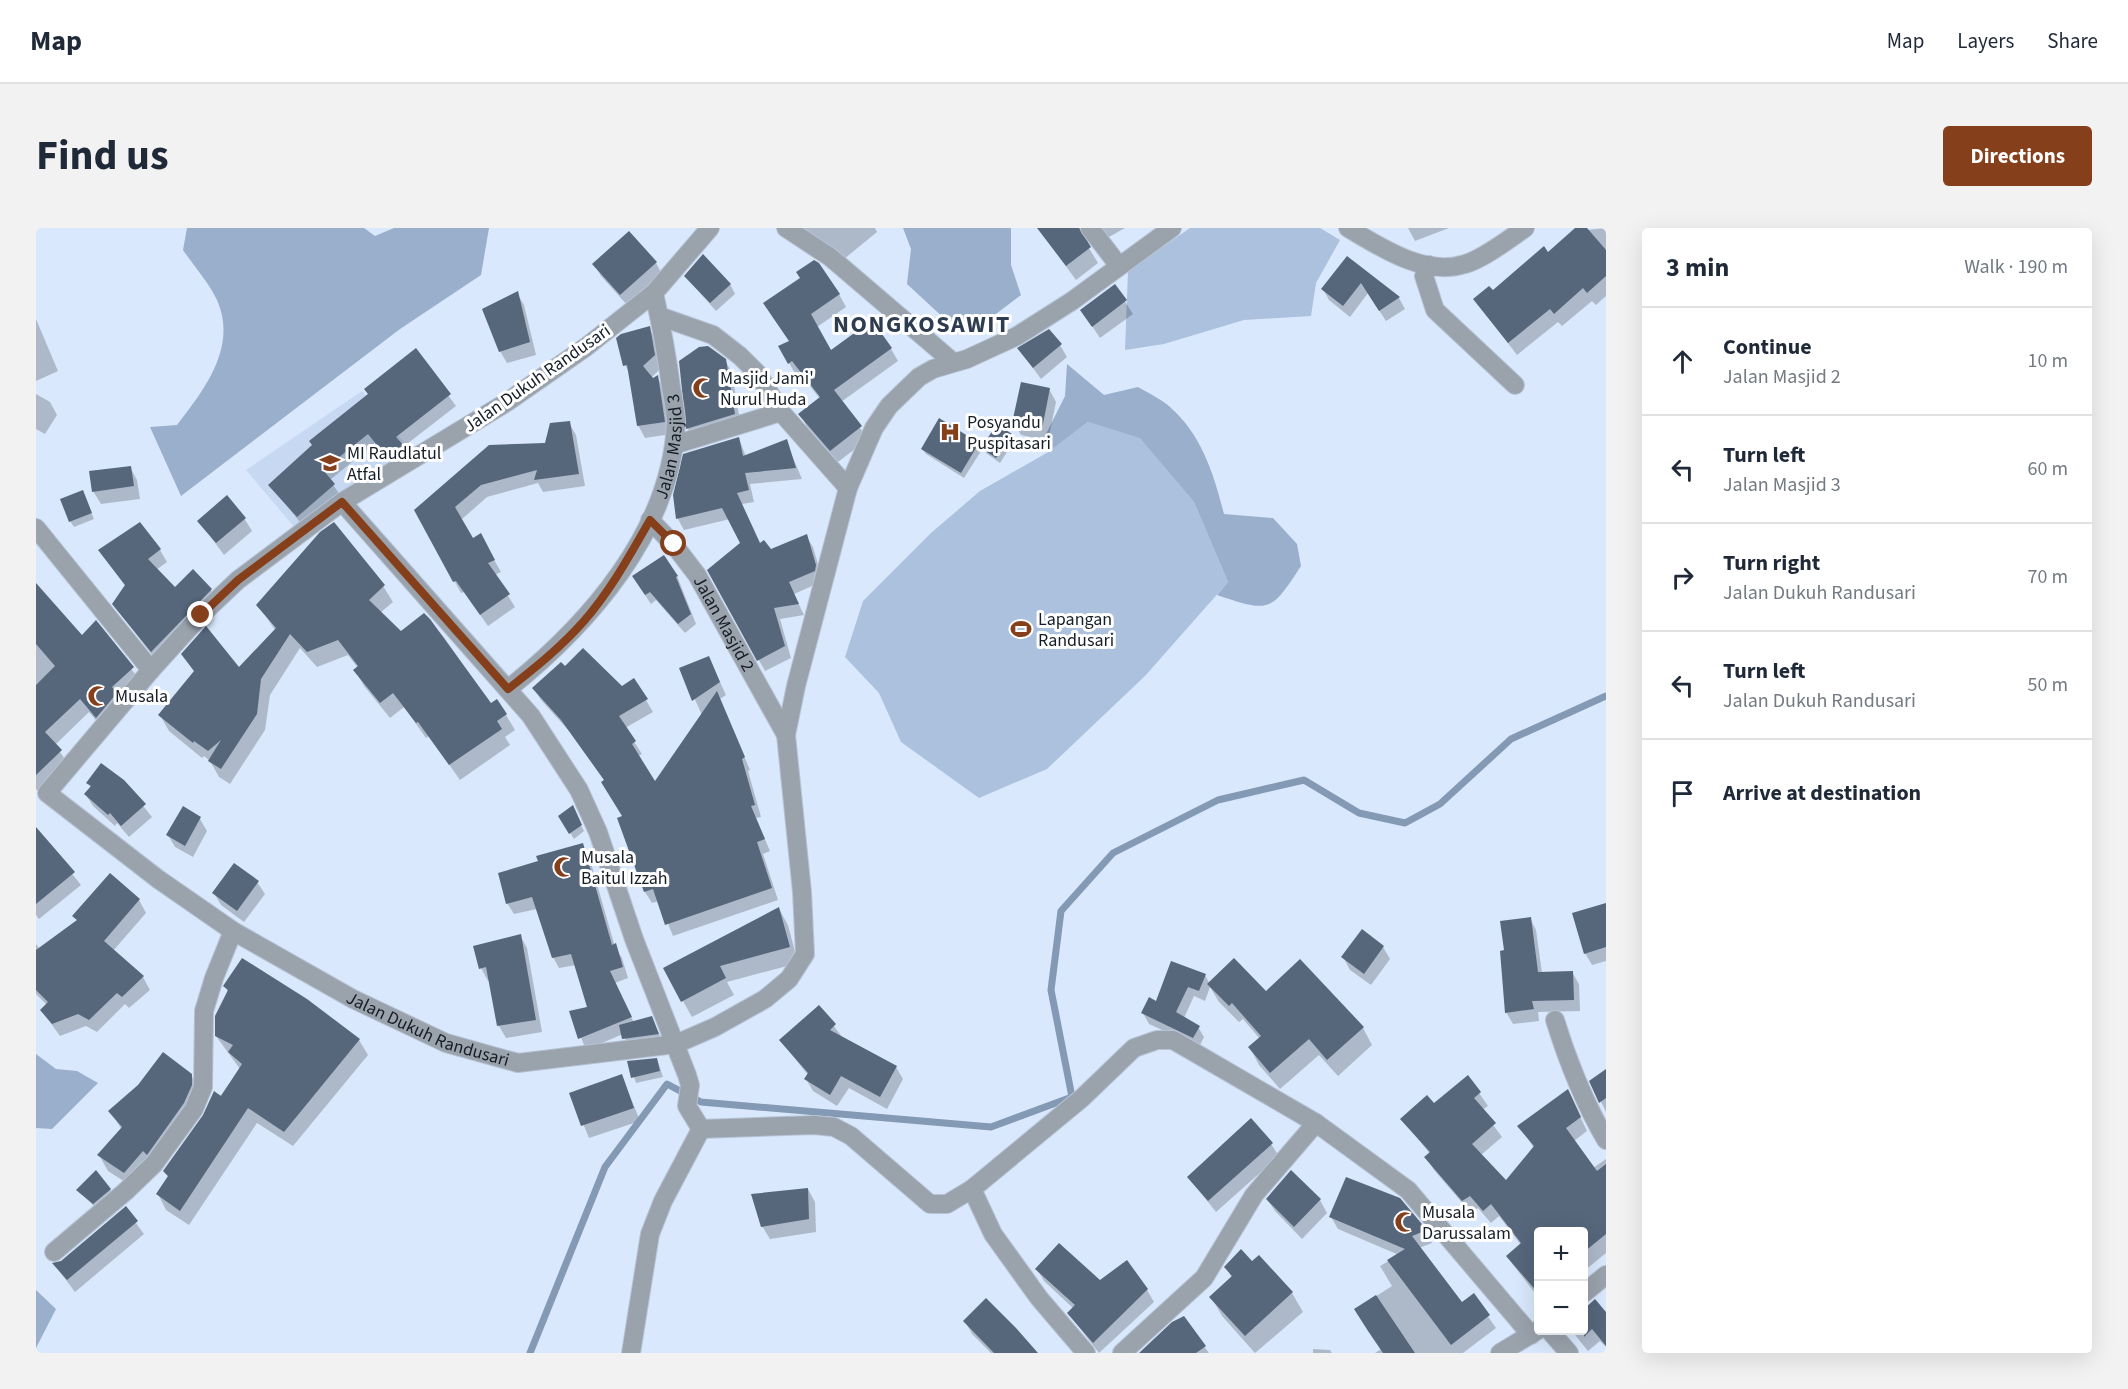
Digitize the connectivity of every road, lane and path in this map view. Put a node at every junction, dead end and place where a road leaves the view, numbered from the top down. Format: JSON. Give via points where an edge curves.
{"nodes":[{"id":1,"x":710,"y":228,"type":"edge"},
{"id":2,"x":786,"y":228,"type":"edge"},
{"id":3,"x":1090,"y":228,"type":"edge"},
{"id":4,"x":1172,"y":228,"type":"edge"},
{"id":5,"x":1348,"y":228,"type":"edge"},
{"id":6,"x":1525,"y":228,"type":"edge"},
{"id":7,"x":1429,"y":265,"type":"junction"},
{"id":8,"x":1119,"y":266,"type":"junction"},
{"id":9,"x":654,"y":293,"type":"junction"},
{"id":10,"x":659,"y":316,"type":"junction"},
{"id":11,"x":953,"y":362,"type":"junction"},
{"id":12,"x":1515,"y":385,"type":"dead end"},
{"id":13,"x":781,"y":412,"type":"junction"},
{"id":14,"x":674,"y":445,"type":"junction"},
{"id":15,"x":848,"y":488,"type":"junction"},
{"id":16,"x":342,"y":502,"type":"junction"},
{"id":17,"x":650,"y":520,"type":"junction"},
{"id":18,"x":36,"y":528,"type":"edge"},
{"id":19,"x":151,"y":670,"type":"junction"},
{"id":20,"x":508,"y":689,"type":"junction"},
{"id":21,"x":786,"y":735,"type":"junction"},
{"id":22,"x":42,"y":789,"type":"edge"},
{"id":23,"x":233,"y":931,"type":"junction"},
{"id":24,"x":1555,"y":1020,"type":"dead end"},
{"id":25,"x":676,"y":1044,"type":"junction"},
{"id":26,"x":1316,"y":1123,"type":"junction"},
{"id":27,"x":700,"y":1128,"type":"junction"},
{"id":28,"x":1606,"y":1140,"type":"edge"},
{"id":29,"x":972,"y":1189,"type":"junction"},
{"id":30,"x":54,"y":1252,"type":"dead end"},
{"id":31,"x":1606,"y":1275,"type":"edge"},
{"id":32,"x":1588,"y":1290,"type":"edge"},
{"id":33,"x":1534,"y":1332,"type":"edge"},
{"id":34,"x":1534,"y":1334,"type":"edge"},
{"id":35,"x":1553,"y":1335,"type":"edge"},
{"id":36,"x":631,"y":1353,"type":"edge"},
{"id":37,"x":1086,"y":1353,"type":"edge"},
{"id":38,"x":1122,"y":1353,"type":"edge"},
{"id":39,"x":1500,"y":1353,"type":"edge"},
{"id":40,"x":1569,"y":1353,"type":"edge"}],
"edges":[{"from":1,"to":9,"type":"street","name":"Jalan Dukuh Randusari"},
{"from":2,"to":11,"type":"street","via":[[830,257]]},
{"from":3,"to":8,"type":"street"},
{"from":4,"to":8,"type":"street"},
{"from":5,"to":7,"type":"street","via":[[1393,254]]},
{"from":6,"to":7,"type":"street","via":[[1466,264]]},
{"from":7,"to":12,"type":"street","via":[[1424,276],[1435,310]]},
{"from":8,"to":11,"type":"street","via":[[1017,336]]},
{"from":9,"to":10,"type":"street","name":"Jalan Masjid 3"},
{"from":9,"to":16,"type":"street","name":"Jalan Dukuh Randusari","via":[[507,402]]},
{"from":10,"to":13,"type":"street","via":[[713,335],[722,342],[758,374]]},
{"from":10,"to":14,"type":"street","name":"Jalan Masjid 3","via":[[676,420]]},
{"from":11,"to":15,"type":"street","via":[[920,377],[889,406],[865,445]]},
{"from":13,"to":14,"type":"street"},
{"from":13,"to":15,"type":"street"},
{"from":14,"to":17,"type":"street","name":"Jalan Masjid 3","via":[[661,496]]},
{"from":15,"to":21,"type":"street"},
{"from":16,"to":19,"type":"street","name":"Jalan Dukuh Randusari","via":[[238,580]]},
{"from":16,"to":20,"type":"street"},
{"from":17,"to":20,"type":"street","name":"Jalan Masjid 3","via":[[617,578],[585,620],[551,655]]},
{"from":17,"to":21,"type":"street","name":"Jalan Masjid 2","via":[[674,544],[696,575]]},
{"from":18,"to":19,"type":"street"},
{"from":19,"to":22,"type":"street","name":"Jalan Dukuh Randusari"},
{"from":20,"to":25,"type":"street","via":[[555,750],[579,790]]},
{"from":21,"to":25,"type":"street","name":"Jalan Dukuh Randusari","via":[[805,954],[789,980],[765,999]]},
{"from":22,"to":23,"type":"street","name":"Jalan Dukuh Randusari","via":[[158,879]]},
{"from":23,"to":25,"type":"street","name":"Jalan Dukuh Randusari","via":[[353,999],[436,1039],[518,1063]]},
{"from":23,"to":30,"type":"street","via":[[204,1011],[203,1088],[194,1109],[154,1164]]},
{"from":24,"to":28,"type":"street","via":[[1569,1063]]},
{"from":25,"to":27,"type":"street","via":[[690,1085],[687,1106]]},
{"from":26,"to":29,"type":"street","via":[[1173,1040],[1157,1040],[1134,1048],[1082,1098]]},
{"from":26,"to":33,"type":"street","via":[[1408,1190]]},
{"from":26,"to":38,"type":"street","via":[[1254,1196],[1204,1278]]},
{"from":27,"to":29,"type":"street","via":[[834,1127],[851,1136],[930,1204],[947,1204]]},
{"from":27,"to":36,"type":"street","via":[[650,1234]]},
{"from":29,"to":37,"type":"street","via":[[993,1234],[1039,1298]]},
{"from":31,"to":32,"type":"street"},
{"from":34,"to":39,"type":"street"},
{"from":35,"to":40,"type":"street"}]}
